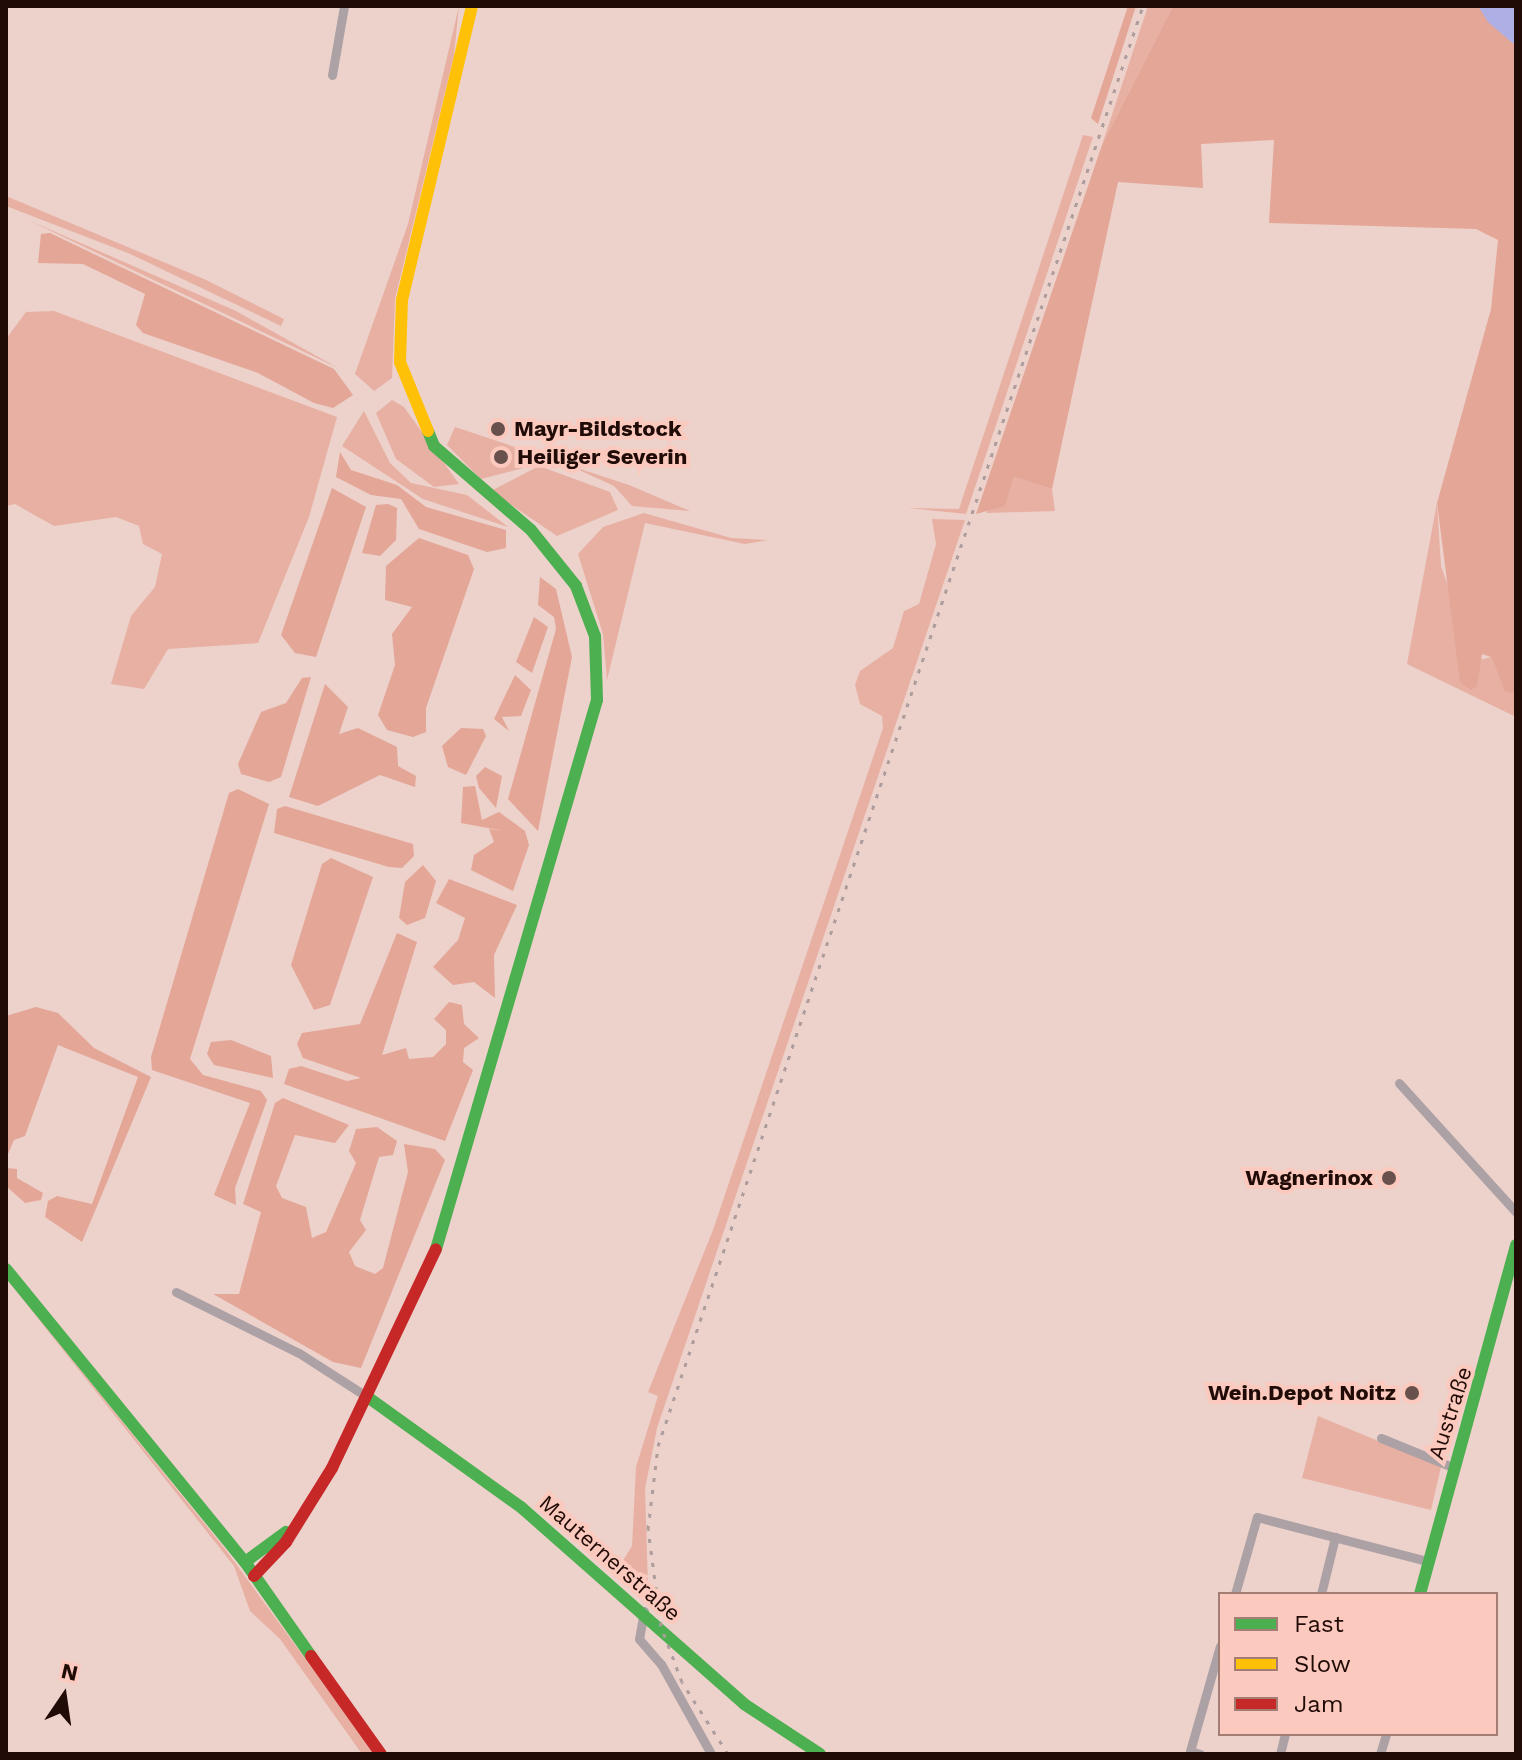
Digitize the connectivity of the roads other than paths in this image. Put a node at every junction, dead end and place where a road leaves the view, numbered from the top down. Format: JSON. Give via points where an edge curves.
{"nodes":[{"id":1,"x":344,"y":6,"type":"edge"},
{"id":2,"x":472,"y":6,"type":"edge"},
{"id":3,"x":332,"y":75,"type":"dead end"},
{"id":4,"x":1399,"y":1083,"type":"dead end"},
{"id":5,"x":1516,"y":1212,"type":"edge"},
{"id":6,"x":1516,"y":1245,"type":"edge"},
{"id":7,"x":6,"y":1269,"type":"edge"},
{"id":8,"x":176,"y":1292,"type":"dead end"},
{"id":9,"x":369,"y":1398,"type":"junction"},
{"id":10,"x":1381,"y":1438,"type":"dead end"},
{"id":11,"x":1455,"y":1468,"type":"junction"},
{"id":12,"x":302,"y":1515,"type":"junction"},
{"id":13,"x":1335,"y":1537,"type":"junction"},
{"id":14,"x":1427,"y":1561,"type":"junction"},
{"id":15,"x":245,"y":1562,"type":"junction"},
{"id":16,"x":254,"y":1576,"type":"junction"},
{"id":17,"x":1236,"y":1592,"type":"edge"},
{"id":18,"x":1321,"y":1592,"type":"edge"},
{"id":19,"x":1420,"y":1592,"type":"edge"},
{"id":20,"x":644,"y":1611,"type":"junction"},
{"id":21,"x":1218,"y":1655,"type":"edge"},
{"id":22,"x":1195,"y":1753,"type":"edge"},
{"id":23,"x":381,"y":1754,"type":"edge"},
{"id":24,"x":711,"y":1754,"type":"edge"},
{"id":25,"x":820,"y":1754,"type":"edge"}],
"edges":[{"from":1,"to":3,"type":"street"},
{"from":2,"to":9,"type":"main road","via":[[399,333],[406,388],[421,425],[468,482],[531,530],[576,586],[595,636],[597,700],[462,1174]]},
{"from":4,"to":5,"type":"street"},
{"from":6,"to":11,"type":"main road","name":"Austraße"},
{"from":7,"to":15,"type":"main road"},
{"from":8,"to":9,"type":"street","via":[[299,1353]]},
{"from":9,"to":12,"type":"main road"},
{"from":9,"to":20,"type":"main road","name":"Mauternerstraße","via":[[522,1508]]},
{"from":10,"to":11,"type":"street"},
{"from":11,"to":14,"type":"main road","name":"Austraße"},
{"from":12,"to":15,"type":"main road"},
{"from":12,"to":16,"type":"main road"},
{"from":13,"to":14,"type":"street"},
{"from":13,"to":17,"type":"street","via":[[1257,1517]]},
{"from":13,"to":18,"type":"street"},
{"from":14,"to":19,"type":"main road","name":"Austraße"},
{"from":15,"to":16,"type":"main road"},
{"from":16,"to":23,"type":"main road"},
{"from":20,"to":24,"type":"street","via":[[639,1639],[661,1664]]},
{"from":20,"to":25,"type":"main road","name":"Mauternerstraße","via":[[744,1704]]},
{"from":21,"to":22,"type":"street"}]}
